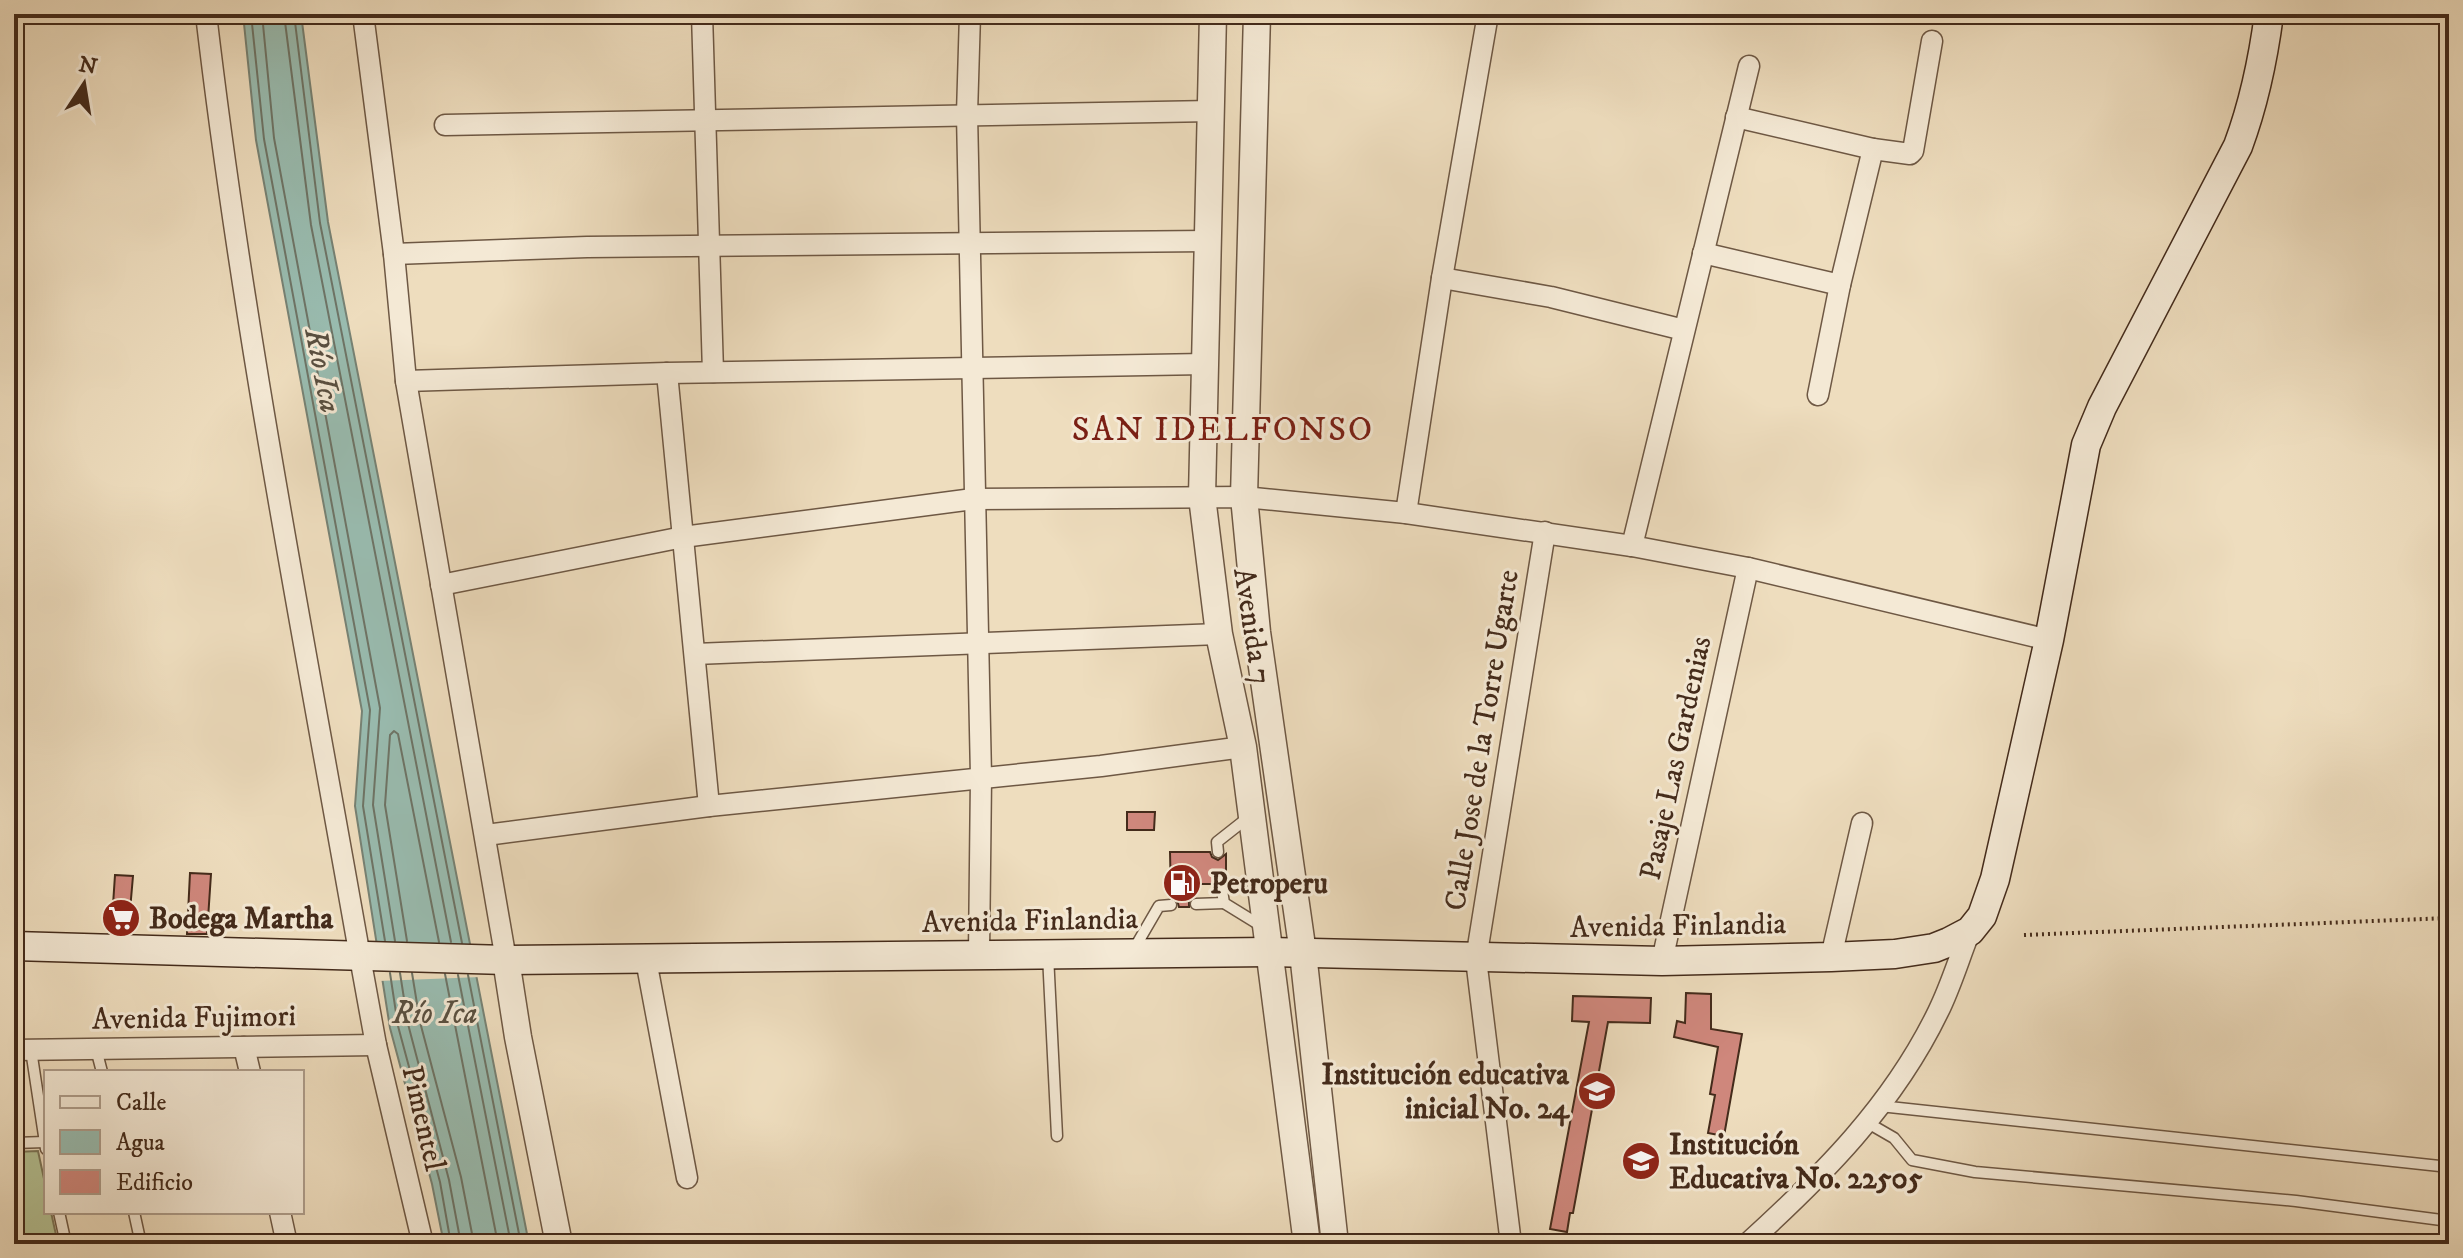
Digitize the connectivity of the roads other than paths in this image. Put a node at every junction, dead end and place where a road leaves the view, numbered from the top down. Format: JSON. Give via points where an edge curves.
{"nodes":[{"id":1,"x":206,"y":14,"type":"edge"},
{"id":2,"x":363,"y":14,"type":"edge"},
{"id":3,"x":702,"y":14,"type":"edge"},
{"id":4,"x":970,"y":14,"type":"edge"},
{"id":5,"x":1213,"y":14,"type":"edge"},
{"id":6,"x":1257,"y":14,"type":"edge"},
{"id":7,"x":1488,"y":14,"type":"edge"},
{"id":8,"x":2269,"y":14,"type":"edge"},
{"id":9,"x":1932,"y":41,"type":"dead end"},
{"id":10,"x":1749,"y":66,"type":"dead end"},
{"id":11,"x":1212,"y":111,"type":"junction"},
{"id":12,"x":967,"y":114,"type":"junction"},
{"id":13,"x":1736,"y":117,"type":"junction"},
{"id":14,"x":705,"y":121,"type":"junction"},
{"id":15,"x":445,"y":125,"type":"dead end"},
{"id":16,"x":1873,"y":149,"type":"junction"},
{"id":17,"x":1209,"y":241,"type":"junction"},
{"id":18,"x":969,"y":245,"type":"junction"},
{"id":19,"x":709,"y":247,"type":"junction"},
{"id":20,"x":1703,"y":253,"type":"junction"},
{"id":21,"x":394,"y":254,"type":"junction"},
{"id":22,"x":1442,"y":278,"type":"junction"},
{"id":23,"x":1840,"y":285,"type":"junction"},
{"id":24,"x":1684,"y":330,"type":"junction"},
{"id":25,"x":1205,"y":364,"type":"junction"},
{"id":26,"x":971,"y":368,"type":"junction"},
{"id":27,"x":713,"y":372,"type":"junction"},
{"id":28,"x":667,"y":373,"type":"junction"},
{"id":29,"x":406,"y":381,"type":"junction"},
{"id":30,"x":1818,"y":395,"type":"dead end"},
{"id":31,"x":1202,"y":497,"type":"junction"},
{"id":32,"x":1244,"y":497,"type":"junction"},
{"id":33,"x":973,"y":499,"type":"junction"},
{"id":34,"x":1406,"y":513,"type":"junction"},
{"id":35,"x":1545,"y":532,"type":"junction"},
{"id":36,"x":683,"y":537,"type":"junction"},
{"id":37,"x":1632,"y":546,"type":"junction"},
{"id":38,"x":1748,"y":568,"type":"junction"},
{"id":39,"x":441,"y":585,"type":"junction"},
{"id":40,"x":1219,"y":634,"type":"junction"},
{"id":41,"x":2049,"y":640,"type":"junction"},
{"id":42,"x":977,"y":643,"type":"junction"},
{"id":43,"x":695,"y":654,"type":"junction"},
{"id":44,"x":1243,"y":747,"type":"junction"},
{"id":45,"x":981,"y":779,"type":"junction"},
{"id":46,"x":709,"y":806,"type":"junction"},
{"id":47,"x":1252,"y":815,"type":"junction"},
{"id":48,"x":1862,"y":823,"type":"dead end"},
{"id":49,"x":486,"y":835,"type":"junction"},
{"id":50,"x":1218,"y":852,"type":"dead end"},
{"id":51,"x":1221,"y":884,"type":"dead end"},
{"id":52,"x":1224,"y":903,"type":"junction"},
{"id":53,"x":1196,"y":904,"type":"dead end"},
{"id":54,"x":1171,"y":905,"type":"dead end"},
{"id":55,"x":1970,"y":931,"type":"junction"},
{"id":56,"x":1268,"y":941,"type":"junction"},
{"id":57,"x":14,"y":946,"type":"edge"},
{"id":58,"x":979,"y":953,"type":"junction"},
{"id":59,"x":1047,"y":953,"type":"junction"},
{"id":60,"x":1132,"y":953,"type":"junction"},
{"id":61,"x":1303,"y":953,"type":"junction"},
{"id":62,"x":1831,"y":957,"type":"junction"},
{"id":63,"x":367,"y":958,"type":"junction"},
{"id":64,"x":1476,"y":959,"type":"junction"},
{"id":65,"x":495,"y":960,"type":"junction"},
{"id":66,"x":646,"y":960,"type":"junction"},
{"id":67,"x":1662,"y":961,"type":"junction"},
{"id":68,"x":376,"y":1045,"type":"junction"},
{"id":69,"x":244,"y":1047,"type":"junction"},
{"id":70,"x":96,"y":1049,"type":"junction"},
{"id":71,"x":22,"y":1050,"type":"edge"},
{"id":72,"x":101,"y":1070,"type":"edge"},
{"id":73,"x":250,"y":1070,"type":"edge"},
{"id":74,"x":1874,"y":1114,"type":"junction"},
{"id":75,"x":1057,"y":1136,"type":"dead end"},
{"id":76,"x":44,"y":1142,"type":"edge"},
{"id":77,"x":14,"y":1143,"type":"edge"},
{"id":78,"x":44,"y":1146,"type":"edge"},
{"id":79,"x":2449,"y":1167,"type":"edge"},
{"id":80,"x":687,"y":1178,"type":"dead end"},
{"id":81,"x":59,"y":1214,"type":"edge"},
{"id":82,"x":134,"y":1214,"type":"edge"},
{"id":83,"x":280,"y":1214,"type":"edge"},
{"id":84,"x":2449,"y":1221,"type":"edge"},
{"id":85,"x":66,"y":1244,"type":"edge"},
{"id":86,"x":141,"y":1244,"type":"edge"},
{"id":87,"x":287,"y":1244,"type":"edge"},
{"id":88,"x":423,"y":1244,"type":"edge"},
{"id":89,"x":559,"y":1244,"type":"edge"},
{"id":90,"x":1307,"y":1244,"type":"edge"},
{"id":91,"x":1335,"y":1244,"type":"edge"},
{"id":92,"x":1511,"y":1244,"type":"edge"},
{"id":93,"x":1747,"y":1244,"type":"edge"}],
"edges":[{"from":1,"to":63,"type":"street","name":"Pimentel","via":[[244,289]]},
{"from":2,"to":21,"type":"street"},
{"from":3,"to":14,"type":"street"},
{"from":4,"to":12,"type":"street"},
{"from":5,"to":11,"type":"street","name":"Avenida 7"},
{"from":6,"to":32,"type":"street","name":"Avenida 7"},
{"from":7,"to":22,"type":"street"},
{"from":8,"to":41,"type":"main road","via":[[2261,71],[2238,146],[2086,445]]},
{"from":9,"to":16,"type":"street","via":[[1913,151]]},
{"from":10,"to":13,"type":"street"},
{"from":11,"to":12,"type":"street"},
{"from":11,"to":17,"type":"street","name":"Avenida 7"},
{"from":12,"to":14,"type":"street"},
{"from":12,"to":18,"type":"street"},
{"from":13,"to":16,"type":"street"},
{"from":13,"to":20,"type":"street"},
{"from":14,"to":15,"type":"street"},
{"from":14,"to":19,"type":"street"},
{"from":16,"to":23,"type":"street"},
{"from":17,"to":18,"type":"street"},
{"from":17,"to":25,"type":"street","name":"Avenida 7"},
{"from":18,"to":19,"type":"street"},
{"from":18,"to":26,"type":"street"},
{"from":19,"to":21,"type":"street"},
{"from":19,"to":27,"type":"street"},
{"from":20,"to":23,"type":"street"},
{"from":20,"to":24,"type":"street"},
{"from":21,"to":29,"type":"street"},
{"from":22,"to":24,"type":"street","via":[[1551,297]]},
{"from":22,"to":34,"type":"street"},
{"from":23,"to":30,"type":"street"},
{"from":24,"to":37,"type":"street"},
{"from":25,"to":26,"type":"street"},
{"from":25,"to":31,"type":"street","name":"Avenida 7"},
{"from":26,"to":27,"type":"street"},
{"from":26,"to":33,"type":"street"},
{"from":27,"to":28,"type":"street"},
{"from":28,"to":29,"type":"street"},
{"from":28,"to":36,"type":"street"},
{"from":29,"to":39,"type":"street"},
{"from":31,"to":32,"type":"street"},
{"from":31,"to":33,"type":"street"},
{"from":31,"to":40,"type":"street","name":"Avenida 7"},
{"from":32,"to":34,"type":"street"},
{"from":32,"to":61,"type":"street","name":"Avenida 7","via":[[1257,632]]},
{"from":33,"to":36,"type":"street"},
{"from":33,"to":42,"type":"street"},
{"from":34,"to":35,"type":"street"},
{"from":35,"to":37,"type":"street"},
{"from":35,"to":64,"type":"street","name":"Calle Jose de la Torre Ugarte"},
{"from":36,"to":39,"type":"street"},
{"from":36,"to":43,"type":"street"},
{"from":37,"to":38,"type":"street"},
{"from":38,"to":41,"type":"street"},
{"from":38,"to":67,"type":"street","name":"Pasaje Las Gardenias"},
{"from":39,"to":49,"type":"street"},
{"from":40,"to":42,"type":"street"},
{"from":40,"to":44,"type":"street","name":"Avenida 7"},
{"from":41,"to":55,"type":"main road","via":[[1995,879],[1982,916]]},
{"from":42,"to":43,"type":"street"},
{"from":42,"to":45,"type":"street"},
{"from":43,"to":46,"type":"street"},
{"from":44,"to":45,"type":"street"},
{"from":44,"to":47,"type":"street","name":"Avenida 7"},
{"from":45,"to":46,"type":"street"},
{"from":45,"to":58,"type":"street"},
{"from":46,"to":49,"type":"street"},
{"from":47,"to":50,"type":"lane","via":[[1217,842]]},
{"from":47,"to":56,"type":"street","name":"Avenida 7"},
{"from":48,"to":62,"type":"street"},
{"from":49,"to":65,"type":"street"},
{"from":51,"to":52,"type":"lane"},
{"from":52,"to":53,"type":"lane"},
{"from":52,"to":56,"type":"lane"},
{"from":54,"to":60,"type":"lane","via":[[1159,906]]},
{"from":55,"to":62,"type":"main road","name":"Avenida Finlandia","via":[[1934,948]]},
{"from":55,"to":74,"type":"street","via":[[1938,1012]]},
{"from":56,"to":60,"type":"main road","name":"Avenida Finlandia"},
{"from":56,"to":61,"type":"main road","name":"Avenida Finlandia"},
{"from":56,"to":90,"type":"street","name":"Avenida 7"},
{"from":57,"to":63,"type":"main road","name":"Avenida Finlandia"},
{"from":58,"to":59,"type":"main road","name":"Avenida Finlandia"},
{"from":58,"to":66,"type":"main road","name":"Avenida Finlandia"},
{"from":59,"to":60,"type":"main road","name":"Avenida Finlandia"},
{"from":59,"to":75,"type":"lane"},
{"from":61,"to":64,"type":"main road","name":"Avenida Finlandia"},
{"from":61,"to":91,"type":"street","name":"Avenida 7"},
{"from":62,"to":67,"type":"main road","name":"Avenida Finlandia"},
{"from":63,"to":65,"type":"main road","name":"Avenida Finlandia"},
{"from":63,"to":68,"type":"street","name":"Pimentel"},
{"from":64,"to":67,"type":"main road","name":"Avenida Finlandia"},
{"from":64,"to":92,"type":"street","name":"Calle Jose de la Torre Ugarte"},
{"from":65,"to":66,"type":"main road","name":"Avenida Finlandia"},
{"from":65,"to":89,"type":"street","via":[[518,1037]]},
{"from":66,"to":80,"type":"street"},
{"from":68,"to":69,"type":"street","name":"Avenida Fujimori"},
{"from":68,"to":88,"type":"street","name":"Pimentel"},
{"from":69,"to":70,"type":"street","name":"Avenida Fujimori"},
{"from":69,"to":73,"type":"street"},
{"from":70,"to":71,"type":"street","name":"Avenida Fujimori"},
{"from":70,"to":72,"type":"lane"},
{"from":71,"to":76,"type":"lane"},
{"from":74,"to":79,"type":"lane"},
{"from":74,"to":84,"type":"lane","via":[[1912,1160],[1961,1170]]},
{"from":74,"to":93,"type":"street","via":[[1809,1187]]},
{"from":77,"to":78,"type":"lane"},
{"from":81,"to":85,"type":"lane"},
{"from":82,"to":86,"type":"lane"},
{"from":83,"to":87,"type":"street"}]}
